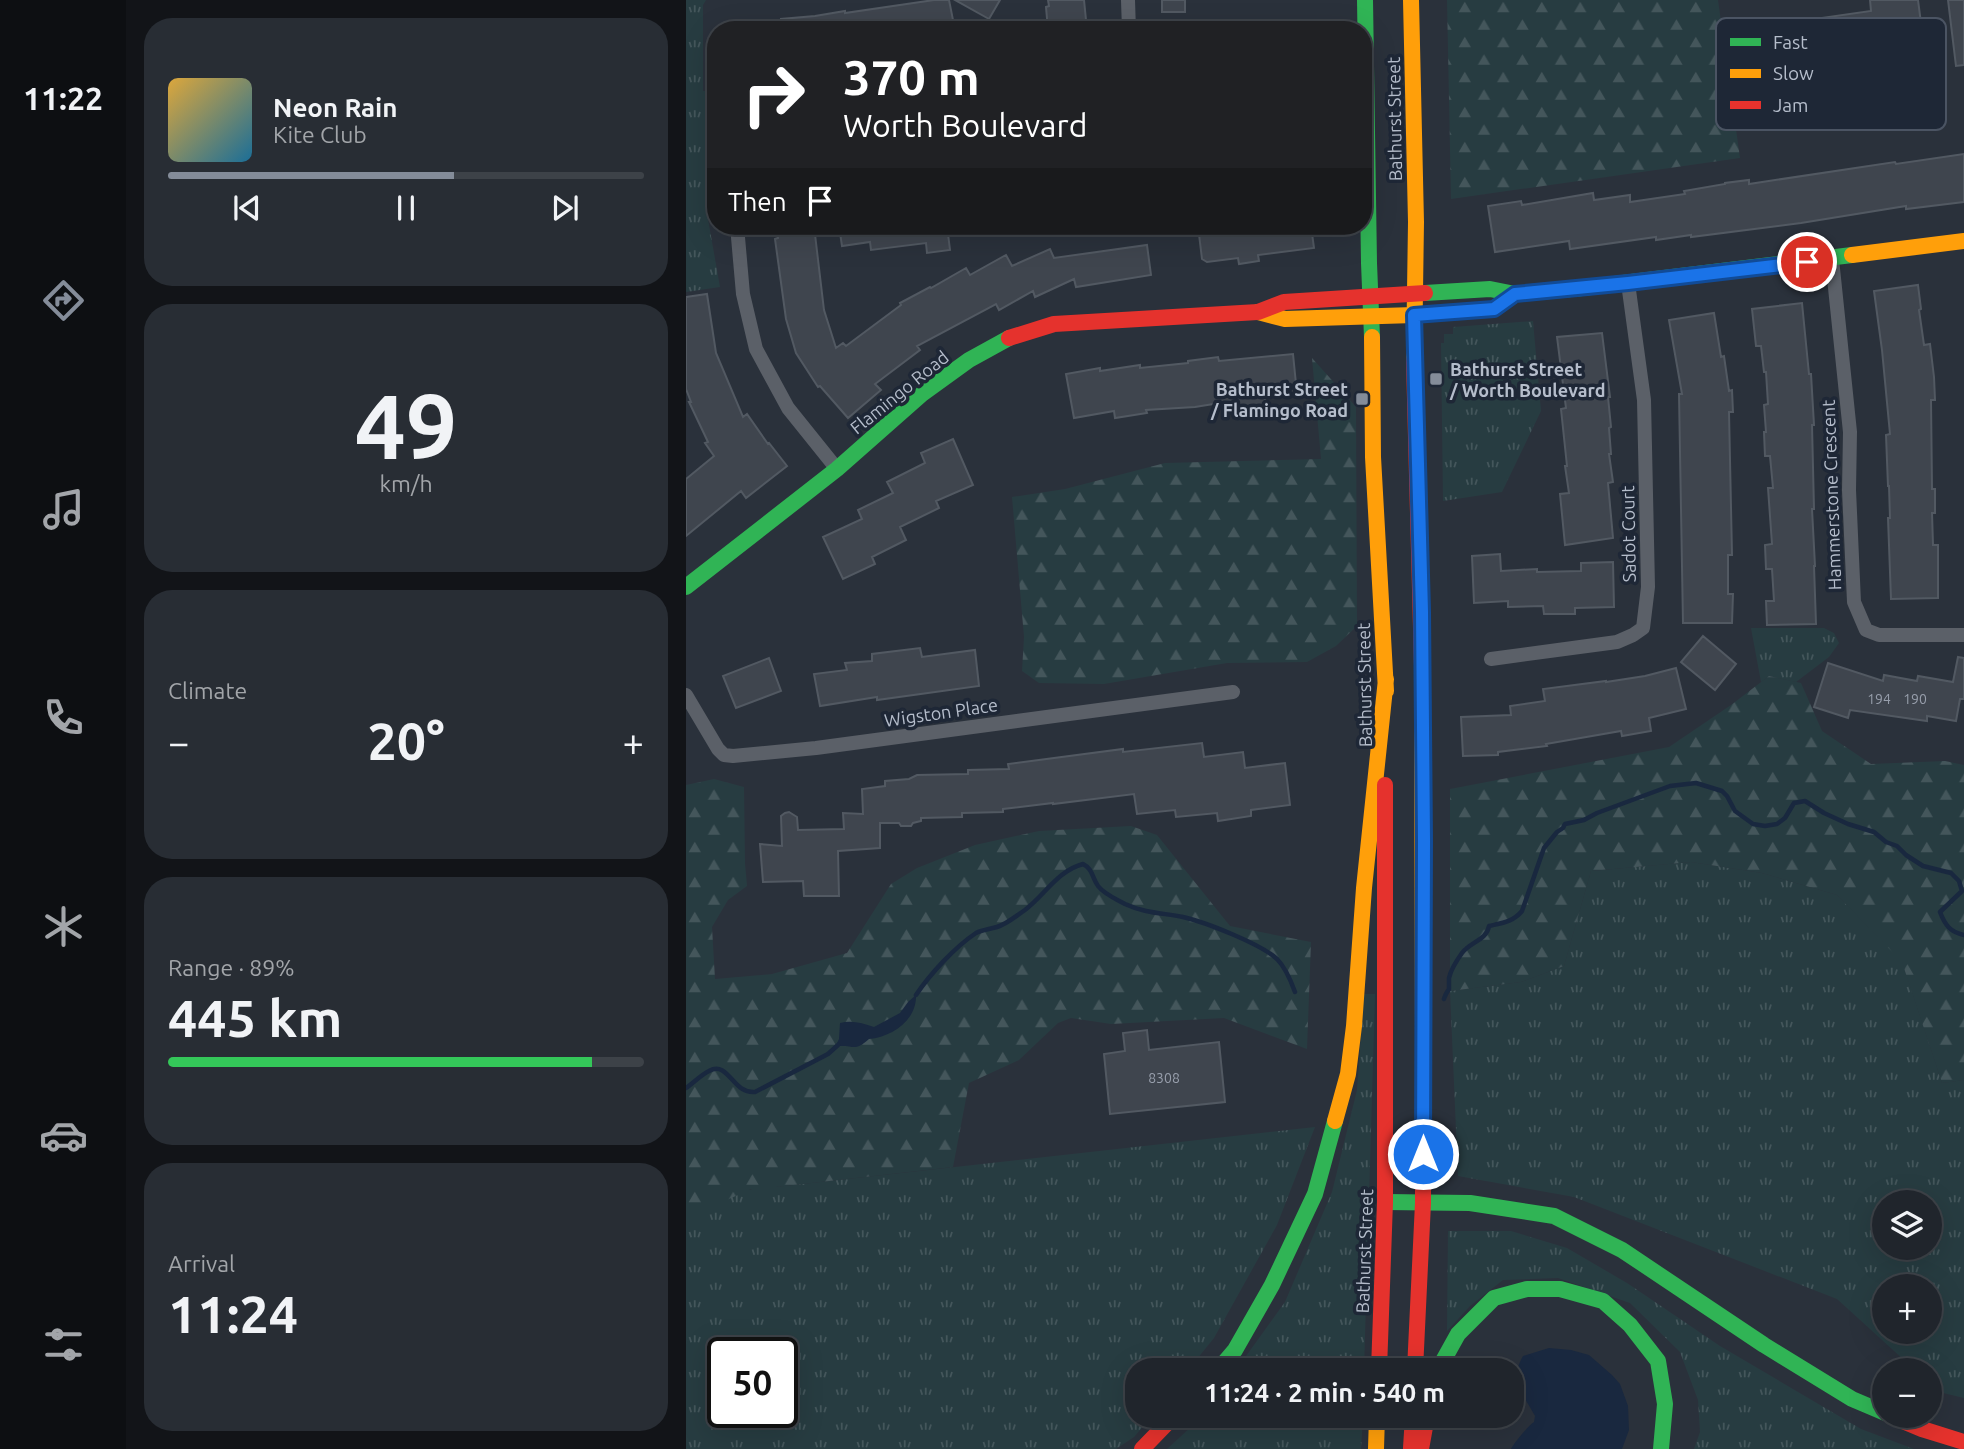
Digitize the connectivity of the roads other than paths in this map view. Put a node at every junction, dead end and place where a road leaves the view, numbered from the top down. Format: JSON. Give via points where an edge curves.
{"nodes":[{"id":1,"x":1128,"y":0,"type":"edge"},
{"id":2,"x":1365,"y":0,"type":"edge"},
{"id":3,"x":1411,"y":0,"type":"edge"},
{"id":4,"x":1129,"y":21,"type":"edge"},
{"id":5,"x":1365,"y":21,"type":"edge"},
{"id":6,"x":738,"y":235,"type":"edge"},
{"id":7,"x":1370,"y":235,"type":"edge"},
{"id":8,"x":1964,"y":241,"type":"edge"},
{"id":9,"x":1832,"y":258,"type":"junction"},
{"id":10,"x":1628,"y":283,"type":"junction"},
{"id":11,"x":1415,"y":294,"type":"junction"},
{"id":12,"x":1515,"y":294,"type":"junction"},
{"id":13,"x":1371,"y":296,"type":"junction"},
{"id":14,"x":1258,"y":312,"type":"junction"},
{"id":15,"x":1414,"y":315,"type":"junction"},
{"id":16,"x":1372,"y":316,"type":"junction"},
{"id":17,"x":837,"y":468,"type":"junction"},
{"id":18,"x":686,"y":587,"type":"edge"},
{"id":19,"x":1964,"y":635,"type":"edge"},
{"id":20,"x":1491,"y":659,"type":"dead end"},
{"id":21,"x":1385,"y":679,"type":"junction"},
{"id":22,"x":1233,"y":692,"type":"dead end"},
{"id":23,"x":686,"y":695,"type":"edge"},
{"id":24,"x":1385,"y":1202,"type":"junction"},
{"id":25,"x":1423,"y":1203,"type":"junction"},
{"id":26,"x":1228,"y":1358,"type":"edge"},
{"id":27,"x":1379,"y":1358,"type":"edge"},
{"id":28,"x":1416,"y":1358,"type":"edge"},
{"id":29,"x":1444,"y":1358,"type":"edge"},
{"id":30,"x":1872,"y":1407,"type":"edge"},
{"id":31,"x":1162,"y":1428,"type":"edge"},
{"id":32,"x":1377,"y":1428,"type":"edge"},
{"id":33,"x":1412,"y":1428,"type":"edge"},
{"id":34,"x":1425,"y":1428,"type":"edge"},
{"id":35,"x":1920,"y":1428,"type":"edge"},
{"id":36,"x":1964,"y":1442,"type":"edge"},
{"id":37,"x":1142,"y":1449,"type":"edge"},
{"id":38,"x":1376,"y":1449,"type":"edge"},
{"id":39,"x":1411,"y":1449,"type":"edge"},
{"id":40,"x":1421,"y":1449,"type":"edge"},
{"id":41,"x":1661,"y":1449,"type":"edge"}],
"edges":[{"from":1,"to":4,"type":"street"},
{"from":2,"to":5,"type":"main road","name":"Bathurst Street"},
{"from":3,"to":11,"type":"main road","name":"Bathurst Street"},
{"from":6,"to":17,"type":"street","via":[[743,294],[756,349],[788,408]]},
{"from":7,"to":13,"type":"main road","name":"Bathurst Street"},
{"from":8,"to":9,"type":"main road"},
{"from":9,"to":10,"type":"main road"},
{"from":9,"to":19,"type":"street","name":"Hammerstone Crescent","via":[[1849,423],[1854,602],[1866,630],[1879,635]]},
{"from":10,"to":12,"type":"main road"},
{"from":10,"to":20,"type":"street","name":"Sadot Court","via":[[1644,400],[1648,587],[1643,628],[1618,642]]},
{"from":11,"to":12,"type":"main road","name":"Flamingo Road","via":[[1490,289]]},
{"from":11,"to":13,"type":"main road","name":"Flamingo Road"},
{"from":11,"to":15,"type":"main road","name":"Bathurst Street"},
{"from":12,"to":15,"type":"main road","name":"Flamingo Road","via":[[1494,309]]},
{"from":13,"to":14,"type":"main road","name":"Flamingo Road","via":[[1284,302]]},
{"from":13,"to":16,"type":"main road","name":"Bathurst Street"},
{"from":14,"to":16,"type":"main road","name":"Flamingo Road","via":[[1285,319]]},
{"from":14,"to":17,"type":"main road","name":"Flamingo Road","via":[[1054,324],[1009,338],[922,394]]},
{"from":15,"to":16,"type":"main road","name":"Flamingo Road"},
{"from":15,"to":25,"type":"main road","name":"Bathurst Street","via":[[1422,625]]},
{"from":16,"to":21,"type":"main road","name":"Bathurst Street","via":[[1373,457]]},
{"from":17,"to":18,"type":"main road","name":"Flamingo Road"},
{"from":21,"to":24,"type":"main road","name":"Bathurst Street"},
{"from":21,"to":26,"type":"main road","via":[[1349,1074],[1315,1194],[1272,1285]]},
{"from":22,"to":23,"type":"street","name":"Wigston Place","via":[[733,756],[718,749]]},
{"from":24,"to":25,"type":"main road"},
{"from":24,"to":27,"type":"main road","name":"Bathurst Street"},
{"from":25,"to":28,"type":"main road","name":"Bathurst Street"},
{"from":25,"to":30,"type":"main road","via":[[1470,1203],[1554,1216],[1622,1250],[1764,1345]]},
{"from":29,"to":41,"type":"main road","via":[[1458,1334],[1494,1298],[1527,1289],[1560,1289],[1604,1301],[1658,1361],[1665,1404]]},
{"from":31,"to":37,"type":"main road"},
{"from":32,"to":38,"type":"main road"},
{"from":33,"to":39,"type":"main road"},
{"from":34,"to":40,"type":"main road"},
{"from":35,"to":36,"type":"main road"}]}
